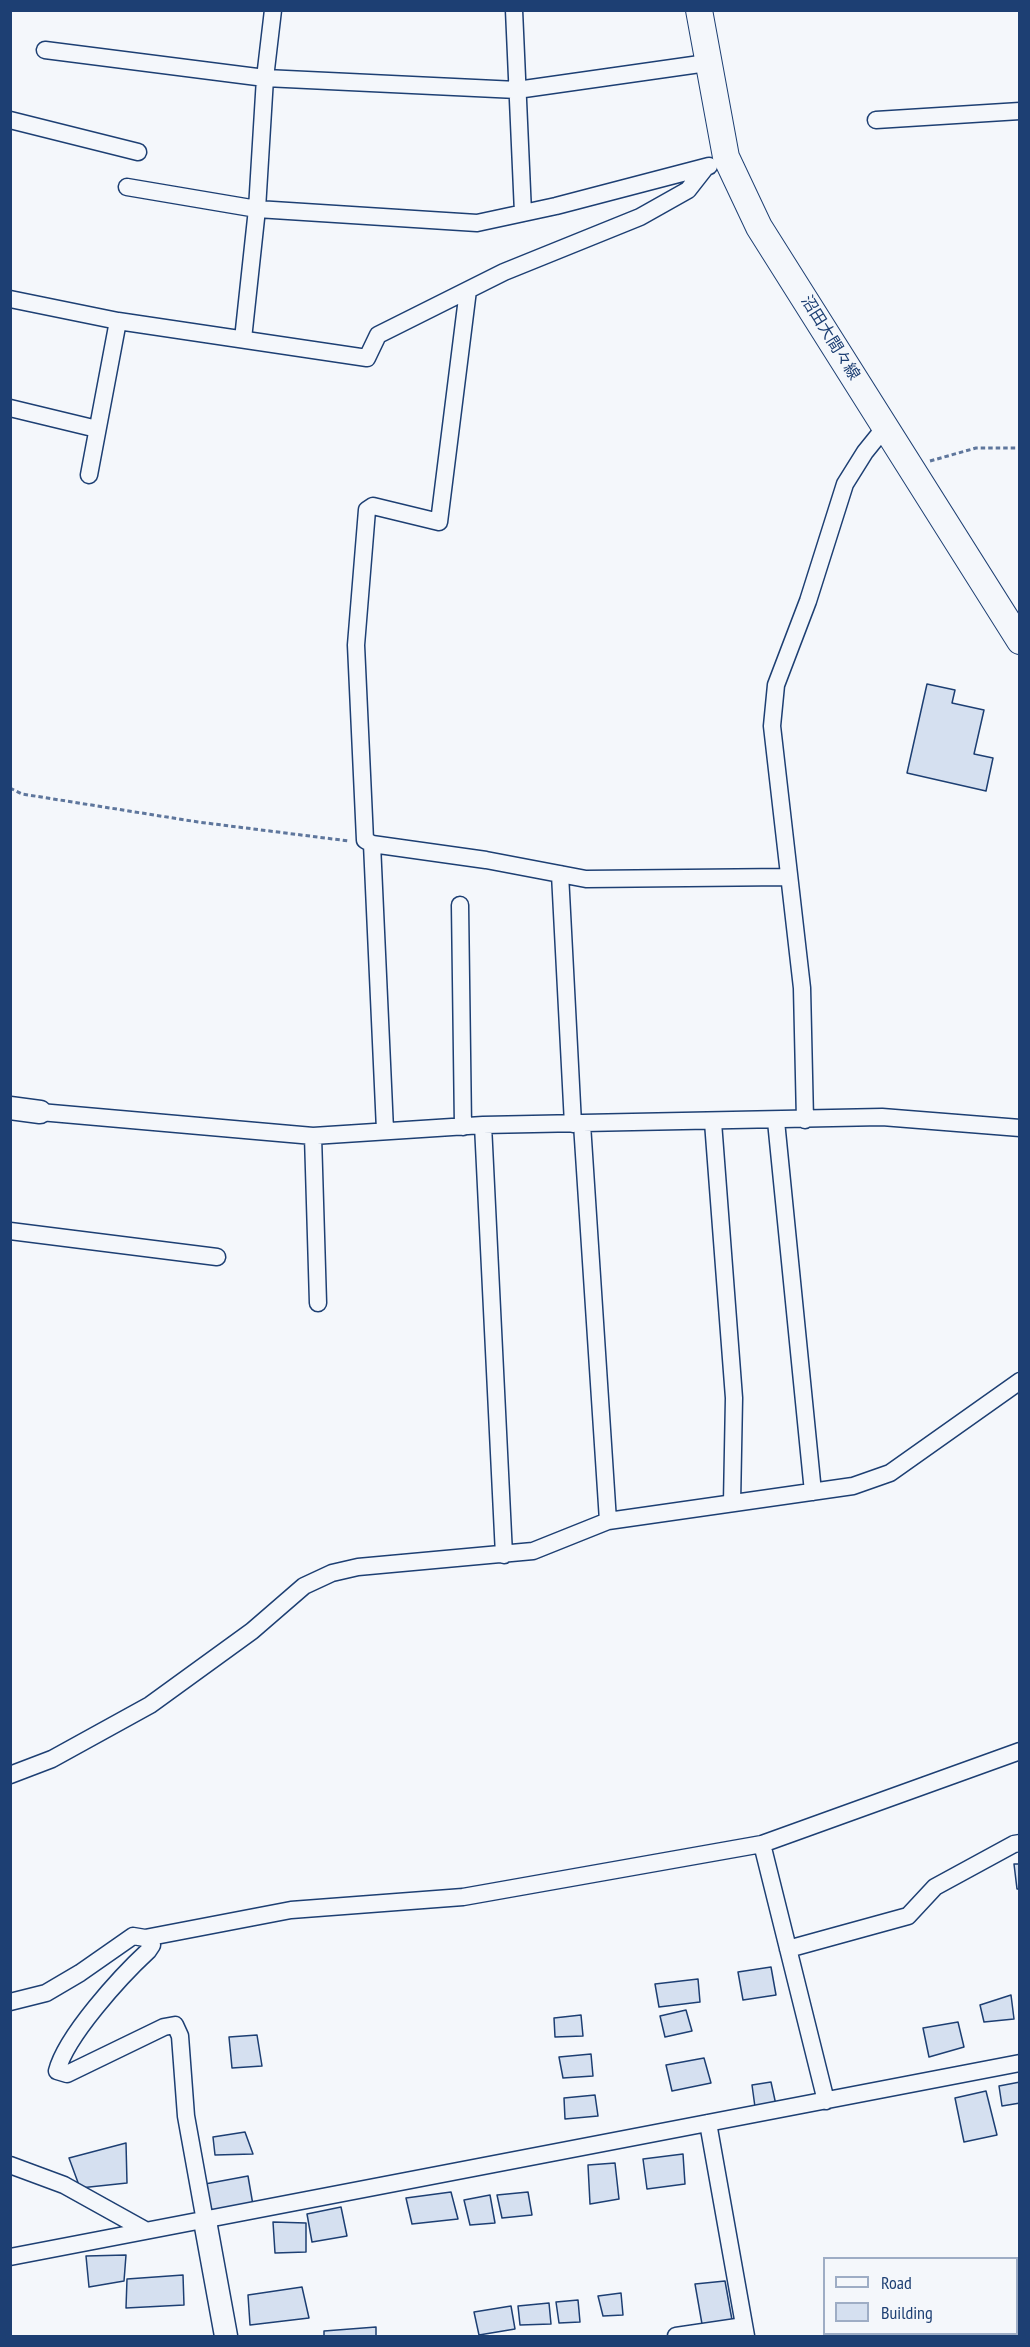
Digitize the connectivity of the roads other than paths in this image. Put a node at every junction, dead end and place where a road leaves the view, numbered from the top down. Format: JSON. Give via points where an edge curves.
{"nodes":[{"id":1,"x":273,"y":10,"type":"edge"},
{"id":2,"x":514,"y":10,"type":"edge"},
{"id":3,"x":699,"y":10,"type":"edge"},
{"id":4,"x":45,"y":50,"type":"dead end"},
{"id":5,"x":707,"y":63,"type":"junction"},
{"id":6,"x":265,"y":78,"type":"junction"},
{"id":7,"x":517,"y":90,"type":"junction"},
{"id":8,"x":1020,"y":111,"type":"edge"},
{"id":9,"x":10,"y":120,"type":"edge"},
{"id":10,"x":876,"y":120,"type":"dead end"},
{"id":11,"x":138,"y":152,"type":"dead end"},
{"id":12,"x":716,"y":162,"type":"junction"},
{"id":13,"x":127,"y":187,"type":"dead end"},
{"id":14,"x":257,"y":209,"type":"junction"},
{"id":15,"x":523,"y":213,"type":"junction"},
{"id":16,"x":468,"y":290,"type":"junction"},
{"id":17,"x":10,"y":299,"type":"edge"},
{"id":18,"x":118,"y":321,"type":"junction"},
{"id":19,"x":243,"y":339,"type":"junction"},
{"id":20,"x":10,"y":408,"type":"edge"},
{"id":21,"x":886,"y":426,"type":"junction"},
{"id":22,"x":97,"y":429,"type":"junction"},
{"id":23,"x":88,"y":475,"type":"dead end"},
{"id":24,"x":1020,"y":641,"type":"edge"},
{"id":25,"x":372,"y":844,"type":"junction"},
{"id":26,"x":560,"y":874,"type":"junction"},
{"id":27,"x":788,"y":877,"type":"junction"},
{"id":28,"x":460,"y":905,"type":"dead end"},
{"id":29,"x":10,"y":1108,"type":"edge"},
{"id":30,"x":40,"y":1112,"type":"joint"},
{"id":31,"x":805,"y":1120,"type":"junction"},
{"id":32,"x":776,"y":1121,"type":"junction"},
{"id":33,"x":713,"y":1122,"type":"junction"},
{"id":34,"x":577,"y":1124,"type":"junction"},
{"id":35,"x":483,"y":1125,"type":"junction"},
{"id":36,"x":463,"y":1126,"type":"junction"},
{"id":37,"x":1020,"y":1128,"type":"edge"},
{"id":38,"x":385,"y":1130,"type":"junction"},
{"id":39,"x":313,"y":1136,"type":"junction"},
{"id":40,"x":10,"y":1231,"type":"edge"},
{"id":41,"x":217,"y":1257,"type":"dead end"},
{"id":42,"x":318,"y":1303,"type":"dead end"},
{"id":43,"x":1020,"y":1382,"type":"edge"},
{"id":44,"x":813,"y":1492,"type":"junction"},
{"id":45,"x":732,"y":1503,"type":"junction"},
{"id":46,"x":608,"y":1521,"type":"junction"},
{"id":47,"x":504,"y":1555,"type":"junction"},
{"id":48,"x":1020,"y":1751,"type":"edge"},
{"id":49,"x":10,"y":1775,"type":"edge"},
{"id":50,"x":1020,"y":1843,"type":"edge"},
{"id":51,"x":762,"y":1844,"type":"junction"},
{"id":52,"x":145,"y":1938,"type":"junction"},
{"id":53,"x":788,"y":1949,"type":"junction"},
{"id":54,"x":10,"y":2002,"type":"edge"},
{"id":55,"x":1020,"y":2063,"type":"edge"},
{"id":56,"x":826,"y":2101,"type":"junction"},
{"id":57,"x":708,"y":2123,"type":"junction"},
{"id":58,"x":10,"y":2165,"type":"edge"},
{"id":59,"x":205,"y":2221,"type":"junction"},
{"id":60,"x":145,"y":2230,"type":"junction"},
{"id":61,"x":10,"y":2257,"type":"edge"},
{"id":62,"x":745,"y":2331,"type":"edge"},
{"id":63,"x":226,"y":2337,"type":"edge"},
{"id":64,"x":676,"y":2337,"type":"edge"}],
"edges":[{"from":1,"to":6,"type":"street"},
{"from":2,"to":7,"type":"street"},
{"from":3,"to":5,"type":"main road","name":"沼田大間々線"},
{"from":4,"to":6,"type":"street"},
{"from":5,"to":7,"type":"street"},
{"from":5,"to":12,"type":"main road","name":"沼田大間々線"},
{"from":6,"to":7,"type":"street"},
{"from":6,"to":14,"type":"street"},
{"from":7,"to":15,"type":"street"},
{"from":8,"to":10,"type":"street"},
{"from":9,"to":11,"type":"street"},
{"from":12,"to":15,"type":"street"},
{"from":12,"to":16,"type":"street","via":[[688,190],[640,217]]},
{"from":12,"to":21,"type":"main road","name":"沼田大間々線"},
{"from":13,"to":14,"type":"street"},
{"from":14,"to":15,"type":"street","via":[[477,223]]},
{"from":14,"to":19,"type":"street"},
{"from":16,"to":19,"type":"street","via":[[378,334],[367,358]]},
{"from":16,"to":25,"type":"street","via":[[439,522],[373,506],[367,510],[356,645],[364,840]]},
{"from":17,"to":18,"type":"street"},
{"from":18,"to":19,"type":"street"},
{"from":18,"to":22,"type":"street"},
{"from":20,"to":22,"type":"street"},
{"from":21,"to":24,"type":"main road","name":"沼田大間々線"},
{"from":21,"to":27,"type":"street","via":[[845,484],[776,685],[772,726]]},
{"from":22,"to":23,"type":"street"},
{"from":25,"to":26,"type":"street"},
{"from":25,"to":38,"type":"street"},
{"from":26,"to":27,"type":"street","via":[[586,879]]},
{"from":26,"to":34,"type":"street"},
{"from":27,"to":31,"type":"street","via":[[802,988]]},
{"from":28,"to":36,"type":"street"},
{"from":29,"to":30,"type":"street"},
{"from":30,"to":39,"type":"street"},
{"from":31,"to":32,"type":"street"},
{"from":31,"to":37,"type":"street","via":[[882,1117]]},
{"from":32,"to":33,"type":"street"},
{"from":32,"to":44,"type":"street"},
{"from":33,"to":34,"type":"street"},
{"from":33,"to":45,"type":"street","via":[[734,1398]]},
{"from":34,"to":35,"type":"street"},
{"from":34,"to":46,"type":"street"},
{"from":35,"to":36,"type":"street"},
{"from":35,"to":47,"type":"street"},
{"from":36,"to":38,"type":"street"},
{"from":38,"to":39,"type":"street"},
{"from":39,"to":42,"type":"street"},
{"from":40,"to":41,"type":"street"},
{"from":43,"to":44,"type":"street","via":[[890,1473],[853,1486]]},
{"from":44,"to":45,"type":"street"},
{"from":45,"to":46,"type":"street"},
{"from":46,"to":47,"type":"street","via":[[533,1551]]},
{"from":47,"to":49,"type":"street","via":[[358,1567],[322,1577],[304,1586],[252,1631],[150,1705],[52,1759]]},
{"from":48,"to":51,"type":"street"},
{"from":50,"to":53,"type":"street","via":[[935,1887],[908,1916]]},
{"from":51,"to":52,"type":"street","via":[[463,1897],[291,1910]]},
{"from":51,"to":53,"type":"street"},
{"from":52,"to":54,"type":"street","via":[[133,1936],[46,1993]]},
{"from":52,"to":59,"type":"street","via":[[152,1945],[108,1992],[64,2054],[57,2072],[67,2074],[175,2025],[180,2036],[186,2116]]},
{"from":53,"to":56,"type":"street"},
{"from":55,"to":56,"type":"street"},
{"from":56,"to":57,"type":"street"},
{"from":57,"to":59,"type":"street"},
{"from":57,"to":62,"type":"street"},
{"from":58,"to":60,"type":"street","via":[[64,2185]]},
{"from":59,"to":60,"type":"street"},
{"from":59,"to":63,"type":"street"},
{"from":60,"to":61,"type":"street"},
{"from":62,"to":64,"type":"street"}]}
